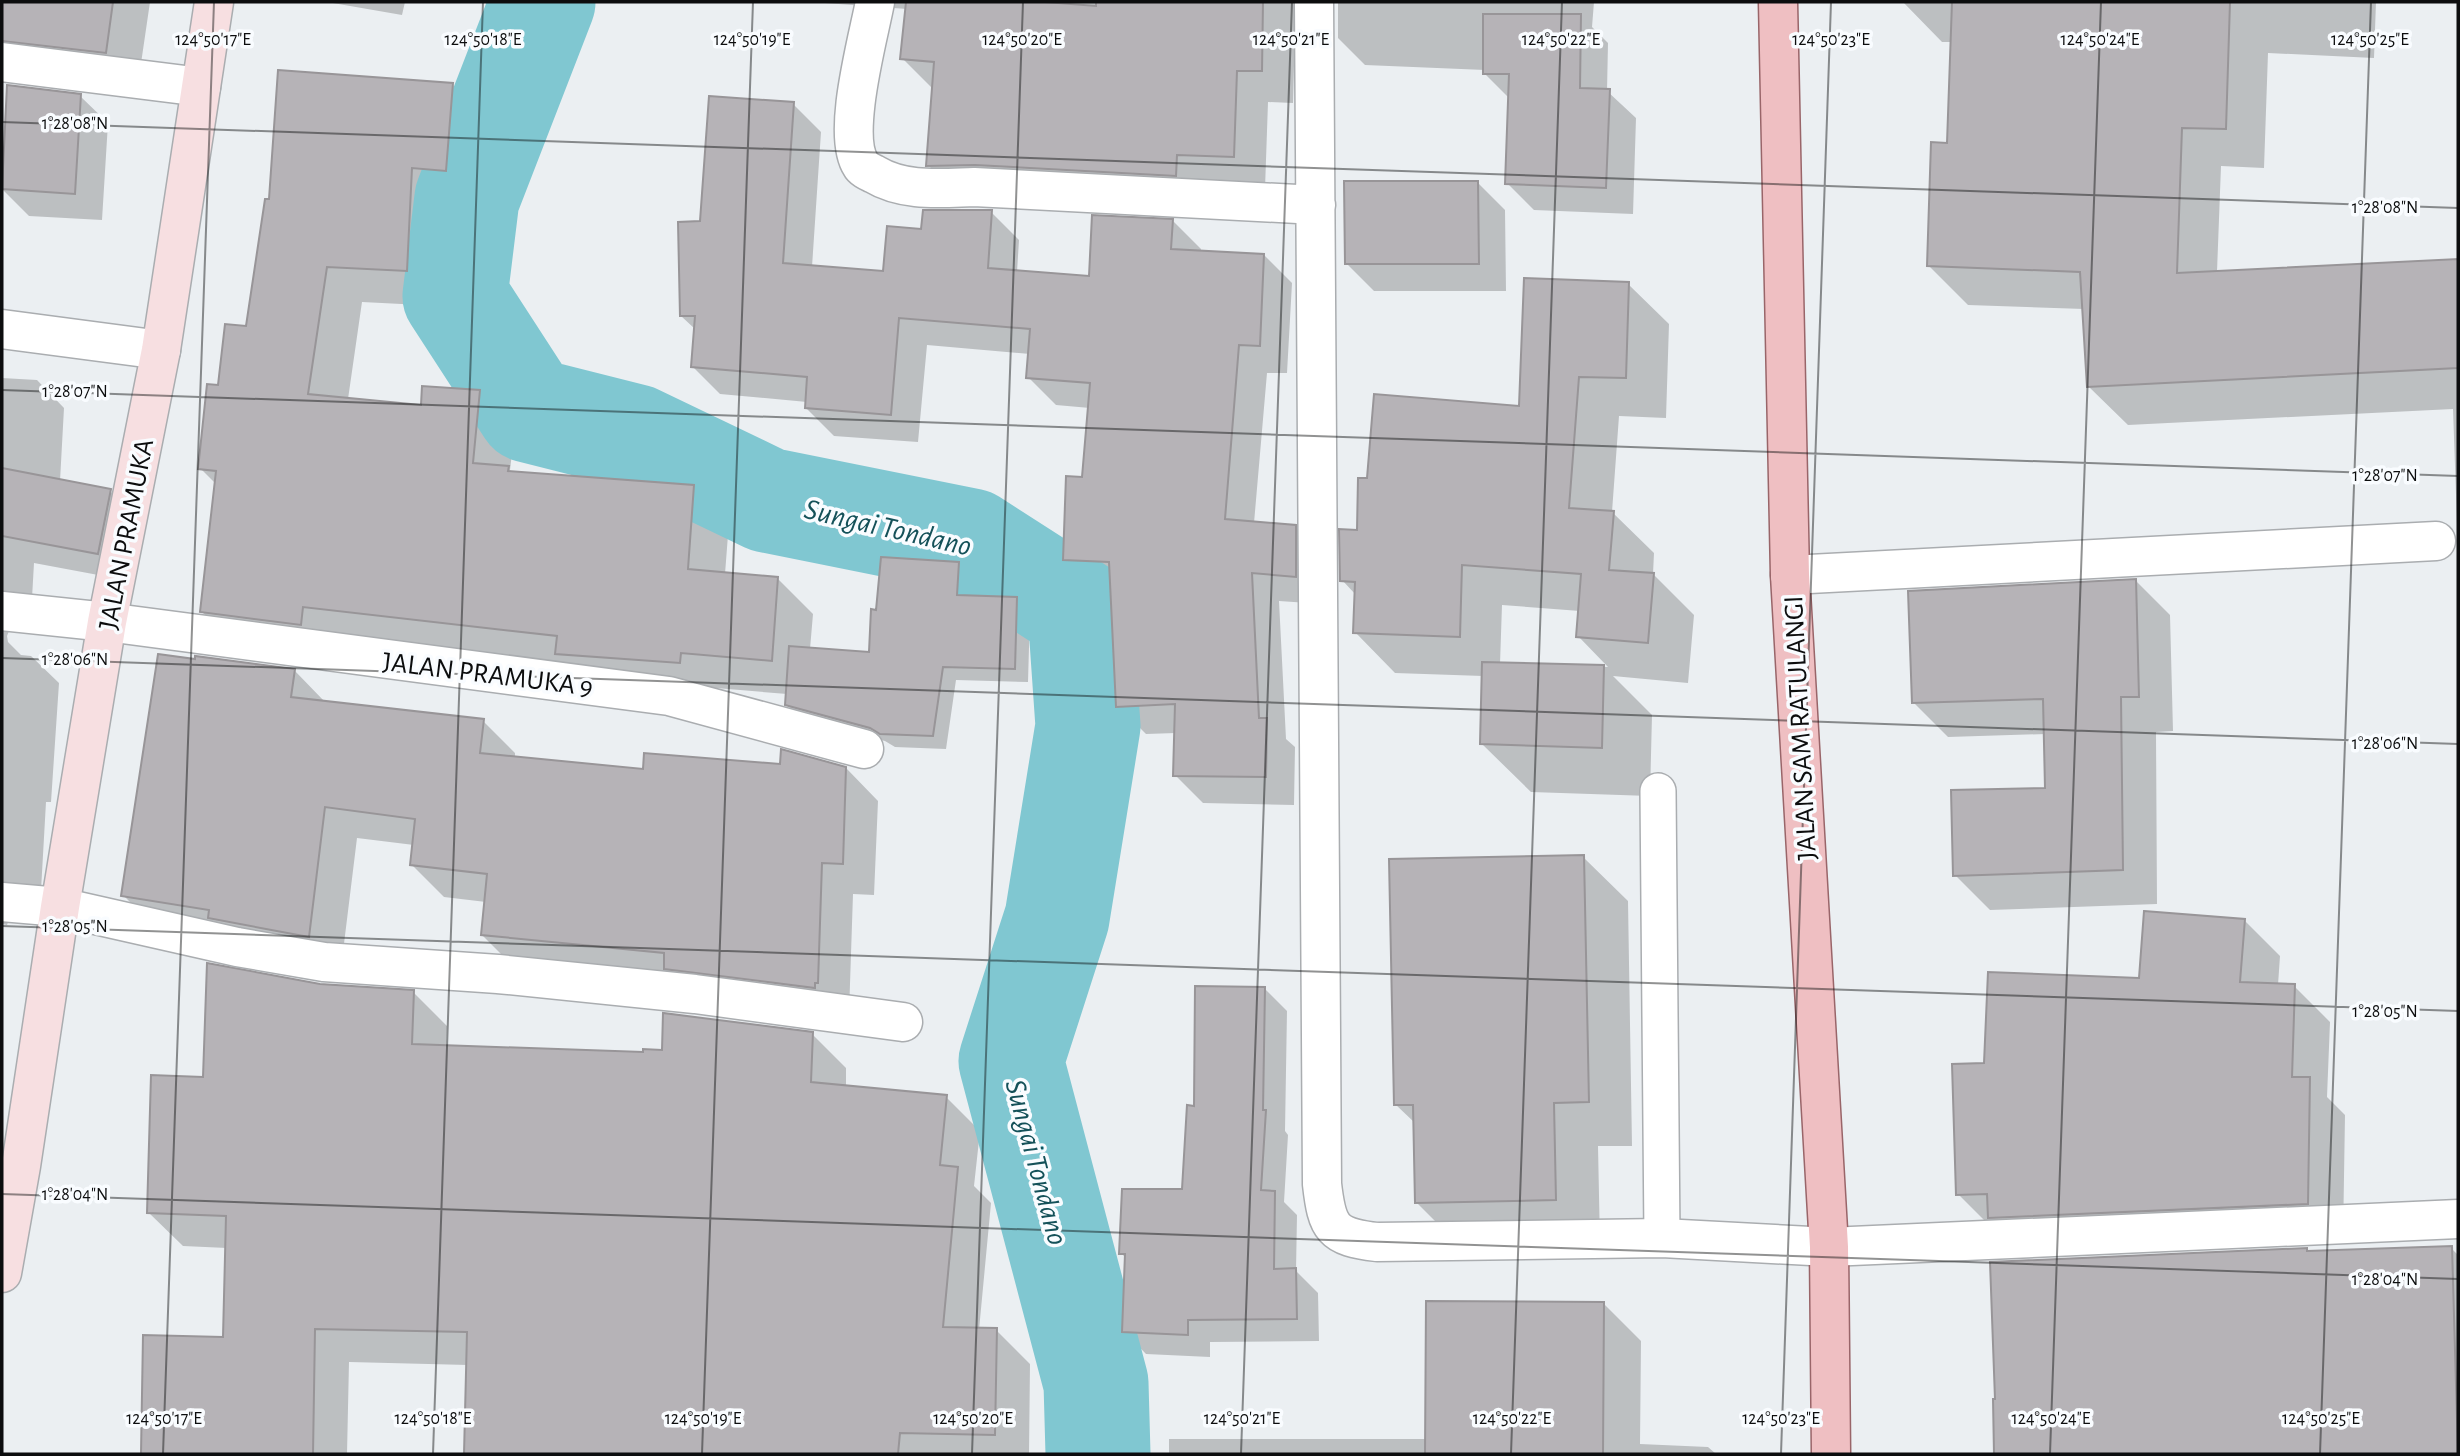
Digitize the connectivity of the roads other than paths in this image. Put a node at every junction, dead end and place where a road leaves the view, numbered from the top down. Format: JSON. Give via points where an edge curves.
{"nodes":[{"id":1,"x":214,"y":2,"type":"edge"},
{"id":2,"x":875,"y":2,"type":"edge"},
{"id":3,"x":1314,"y":2,"type":"edge"},
{"id":4,"x":1778,"y":2,"type":"edge"},
{"id":5,"x":2,"y":62,"type":"edge"},
{"id":6,"x":201,"y":87,"type":"junction"},
{"id":7,"x":1317,"y":205,"type":"junction"},
{"id":8,"x":2,"y":330,"type":"edge"},
{"id":9,"x":161,"y":350,"type":"junction"},
{"id":10,"x":2436,"y":541,"type":"dead end"},
{"id":11,"x":1790,"y":575,"type":"junction"},
{"id":12,"x":2,"y":611,"type":"edge"},
{"id":13,"x":107,"y":622,"type":"junction"},
{"id":14,"x":864,"y":749,"type":"dead end"},
{"id":15,"x":1658,"y":791,"type":"dead end"},
{"id":16,"x":2,"y":902,"type":"edge"},
{"id":17,"x":60,"y":907,"type":"junction"},
{"id":18,"x":903,"y":1022,"type":"dead end"},
{"id":19,"x":11,"y":1165,"type":"edge"},
{"id":20,"x":2458,"y":1219,"type":"edge"},
{"id":21,"x":1662,"y":1238,"type":"junction"},
{"id":22,"x":1829,"y":1247,"type":"junction"},
{"id":23,"x":2,"y":1273,"type":"edge"},
{"id":24,"x":1831,"y":1454,"type":"edge"}],
"edges":[{"from":1,"to":6,"type":"street","name":"JALAN PRAMUKA"},
{"from":2,"to":7,"type":"street","via":[[854,116],[854,146],[862,167],[884,181],[917,188]]},
{"from":3,"to":7,"type":"street"},
{"from":4,"to":11,"type":"main road","name":"JALAN SAM RATULANGI"},
{"from":5,"to":6,"type":"street"},
{"from":6,"to":9,"type":"street","name":"JALAN PRAMUKA"},
{"from":7,"to":21,"type":"street","via":[[1322,1184],[1326,1215],[1334,1228],[1352,1240],[1377,1242]]},
{"from":8,"to":9,"type":"street"},
{"from":9,"to":13,"type":"street","name":"JALAN PRAMUKA"},
{"from":10,"to":11,"type":"street"},
{"from":11,"to":22,"type":"main road","name":"JALAN SAM RATULANGI"},
{"from":12,"to":13,"type":"street","name":"JALAN PRAMUKA 9"},
{"from":13,"to":14,"type":"street","name":"JALAN PRAMUKA 9","via":[[669,696]]},
{"from":13,"to":17,"type":"street","name":"JALAN PRAMUKA"},
{"from":15,"to":21,"type":"lane"},
{"from":16,"to":17,"type":"street"},
{"from":17,"to":18,"type":"street","via":[[324,962],[682,992]]},
{"from":17,"to":19,"type":"street","name":"JALAN PRAMUKA"},
{"from":19,"to":23,"type":"street","name":"JALAN PRAMUKA"},
{"from":20,"to":22,"type":"street"},
{"from":21,"to":22,"type":"street"},
{"from":22,"to":24,"type":"main road","name":"JALAN SAM RATULANGI"}]}
